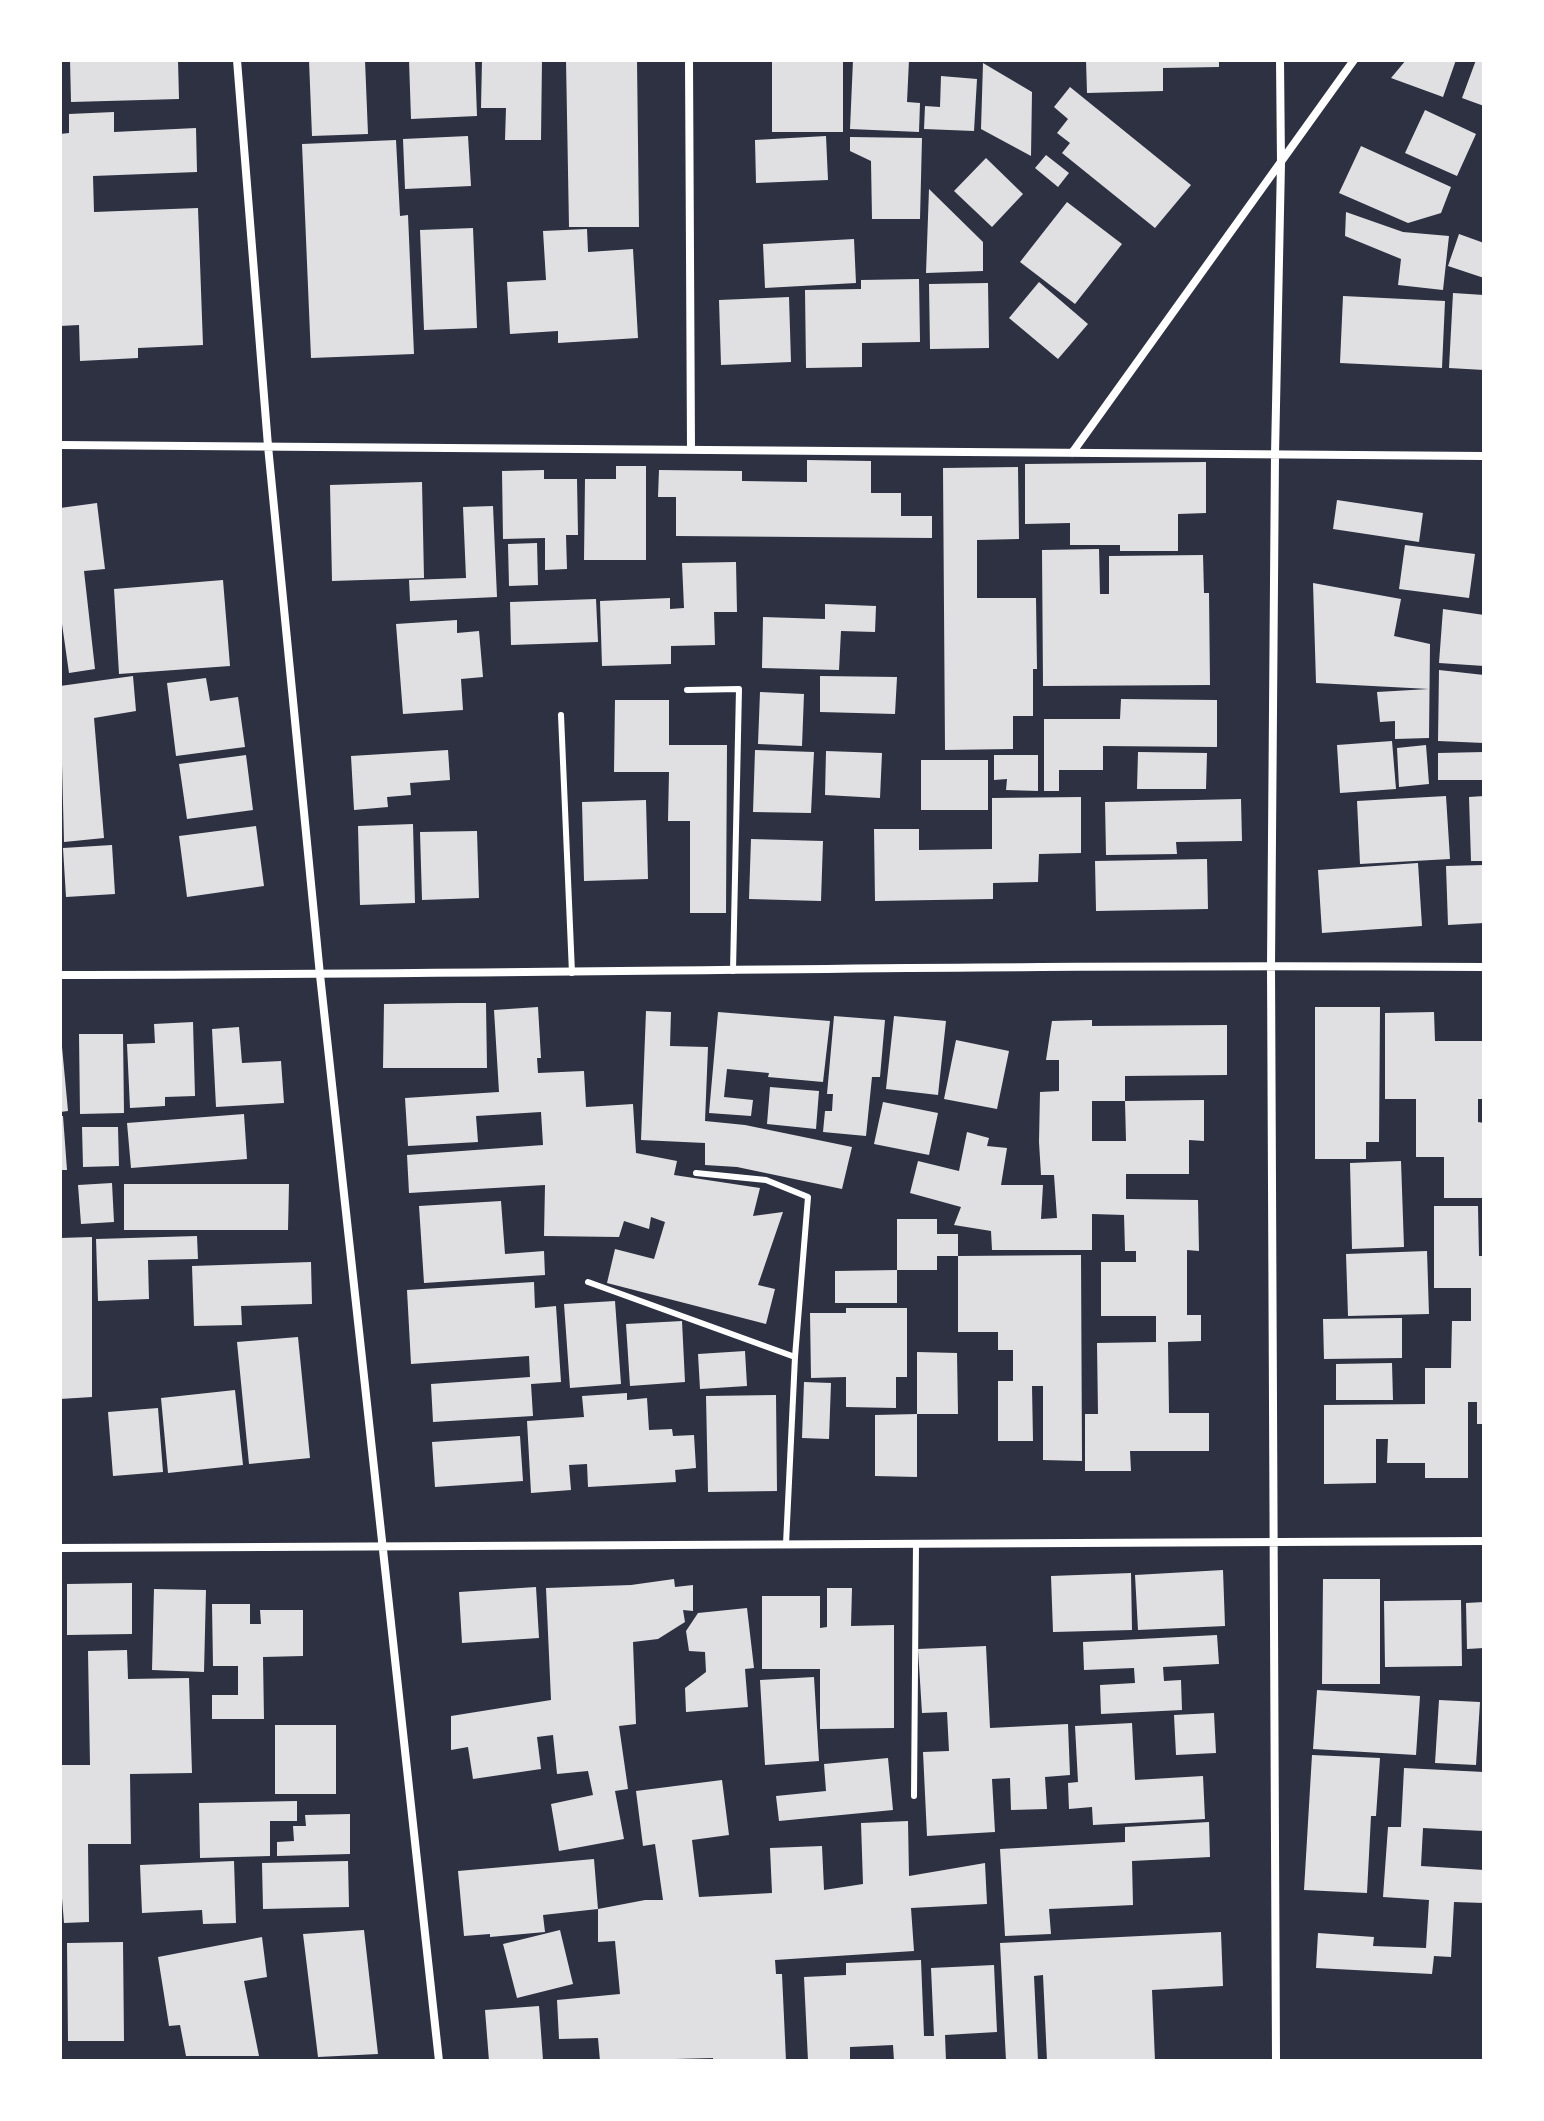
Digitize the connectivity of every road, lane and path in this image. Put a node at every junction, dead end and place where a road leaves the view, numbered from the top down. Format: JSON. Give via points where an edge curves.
{"nodes":[{"id":1,"x":237,"y":60,"type":"edge"},
{"id":2,"x":689,"y":60,"type":"edge"},
{"id":3,"x":1280,"y":60,"type":"edge"},
{"id":4,"x":1354,"y":60,"type":"edge"},
{"id":5,"x":1281,"y":163,"type":"junction"},
{"id":6,"x":60,"y":445,"type":"edge"},
{"id":7,"x":268,"y":446,"type":"junction"},
{"id":8,"x":691,"y":450,"type":"junction"},
{"id":9,"x":1072,"y":453,"type":"junction"},
{"id":10,"x":1275,"y":454,"type":"junction"},
{"id":11,"x":1484,"y":456,"type":"edge"},
{"id":12,"x":687,"y":690,"type":"dead end"},
{"id":13,"x":561,"y":715,"type":"dead end"},
{"id":14,"x":1271,"y":966,"type":"junction"},
{"id":15,"x":1484,"y":967,"type":"edge"},
{"id":16,"x":733,"y":971,"type":"junction"},
{"id":17,"x":572,"y":973,"type":"junction"},
{"id":18,"x":60,"y":975,"type":"edge"},
{"id":19,"x":320,"y":975,"type":"junction"},
{"id":20,"x":696,"y":1173,"type":"dead end"},
{"id":21,"x":588,"y":1282,"type":"dead end"},
{"id":22,"x":795,"y":1357,"type":"junction"},
{"id":23,"x":1275,"y":1541,"type":"junction"},
{"id":24,"x":1484,"y":1541,"type":"edge"},
{"id":25,"x":916,"y":1543,"type":"junction"},
{"id":26,"x":786,"y":1544,"type":"junction"},
{"id":27,"x":383,"y":1546,"type":"junction"},
{"id":28,"x":60,"y":1548,"type":"edge"},
{"id":29,"x":914,"y":1796,"type":"dead end"},
{"id":30,"x":439,"y":2061,"type":"edge"},
{"id":31,"x":1276,"y":2061,"type":"edge"}],
"edges":[{"from":1,"to":7,"type":"street"},
{"from":2,"to":8,"type":"street"},
{"from":3,"to":5,"type":"street"},
{"from":4,"to":5,"type":"street"},
{"from":5,"to":9,"type":"street"},
{"from":5,"to":10,"type":"street"},
{"from":6,"to":7,"type":"street"},
{"from":7,"to":8,"type":"street"},
{"from":7,"to":19,"type":"street"},
{"from":8,"to":9,"type":"street"},
{"from":9,"to":10,"type":"street"},
{"from":10,"to":11,"type":"street"},
{"from":10,"to":14,"type":"street"},
{"from":12,"to":16,"type":"lane","via":[[739,689]]},
{"from":13,"to":17,"type":"lane"},
{"from":14,"to":15,"type":"street"},
{"from":14,"to":16,"type":"street"},
{"from":14,"to":23,"type":"street"},
{"from":16,"to":17,"type":"street"},
{"from":17,"to":19,"type":"street"},
{"from":18,"to":19,"type":"street"},
{"from":19,"to":27,"type":"street"},
{"from":20,"to":22,"type":"lane","via":[[766,1180],[808,1197]]},
{"from":21,"to":22,"type":"lane"},
{"from":22,"to":26,"type":"lane"},
{"from":23,"to":24,"type":"street"},
{"from":23,"to":25,"type":"street"},
{"from":23,"to":31,"type":"street"},
{"from":25,"to":26,"type":"street"},
{"from":25,"to":29,"type":"lane"},
{"from":26,"to":27,"type":"street"},
{"from":27,"to":28,"type":"street"},
{"from":27,"to":30,"type":"street"}]}
